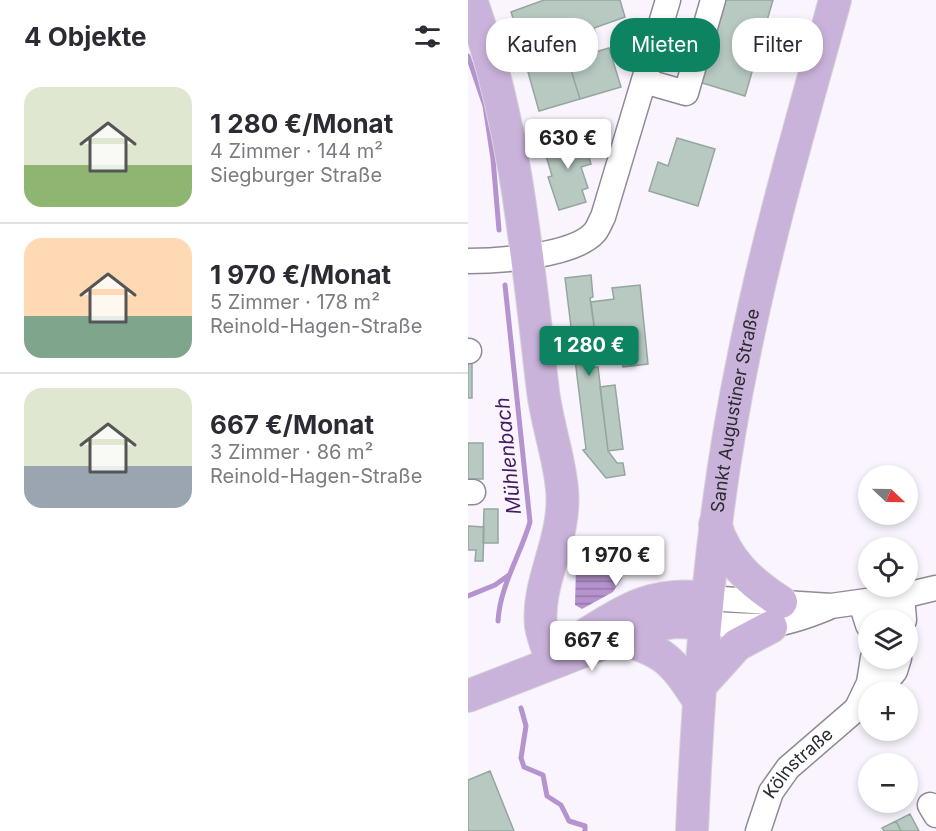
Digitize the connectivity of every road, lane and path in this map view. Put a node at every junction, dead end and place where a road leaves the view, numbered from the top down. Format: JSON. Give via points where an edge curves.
{"nodes":[{"id":1,"x":471,"y":0,"type":"edge"},
{"id":2,"x":668,"y":0,"type":"edge"},
{"id":3,"x":713,"y":0,"type":"edge"},
{"id":4,"x":836,"y":0,"type":"edge"},
{"id":5,"x":644,"y":81,"type":"junction"},
{"id":6,"x":527,"y":256,"type":"junction"},
{"id":7,"x":468,"y":261,"type":"edge"},
{"id":8,"x":715,"y":524,"type":"junction"},
{"id":9,"x":936,"y":588,"type":"edge"},
{"id":10,"x":903,"y":608,"type":"edge"},
{"id":11,"x":705,"y":610,"type":"junction"},
{"id":12,"x":858,"y":612,"type":"edge"},
{"id":13,"x":776,"y":614,"type":"junction"},
{"id":14,"x":614,"y":637,"type":"junction"},
{"id":15,"x":552,"y":661,"type":"junction"},
{"id":16,"x":700,"y":694,"type":"junction"},
{"id":17,"x":468,"y":696,"type":"edge"},
{"id":18,"x":858,"y":708,"type":"edge"},
{"id":19,"x":692,"y":831,"type":"edge"},
{"id":20,"x":758,"y":831,"type":"edge"}],
"edges":[{"from":1,"to":6,"type":"main road","via":[[511,137]]},
{"from":2,"to":5,"type":"street"},
{"from":3,"to":5,"type":"street","via":[[686,93]]},
{"from":4,"to":8,"type":"main road","name":"Sankt Augustiner Straße","via":[[746,344]]},
{"from":5,"to":6,"type":"street","via":[[595,233],[581,243]]},
{"from":6,"to":7,"type":"street"},
{"from":6,"to":15,"type":"main road","via":[[546,417],[562,486],[564,513],[542,598],[541,625]]},
{"from":8,"to":11,"type":"main road","name":"Sankt Augustiner Straße"},
{"from":8,"to":13,"type":"main road","via":[[722,543],[742,573]]},
{"from":9,"to":10,"type":"street"},
{"from":11,"to":13,"type":"street"},
{"from":11,"to":14,"type":"main road"},
{"from":11,"to":15,"type":"main road","via":[[666,596],[628,609]]},
{"from":11,"to":16,"type":"main road","name":"Sankt Augustiner Straße"},
{"from":12,"to":13,"type":"street","via":[[831,606],[792,622]]},
{"from":13,"to":16,"type":"main road","via":[[737,645]]},
{"from":14,"to":15,"type":"main road"},
{"from":14,"to":16,"type":"main road","via":[[652,649],[671,662]]},
{"from":15,"to":17,"type":"main road"},
{"from":16,"to":19,"type":"main road","name":"Sankt Augustiner Straße"},
{"from":18,"to":20,"type":"street","name":"Kölnstraße","via":[[788,768],[771,792]]}]}
